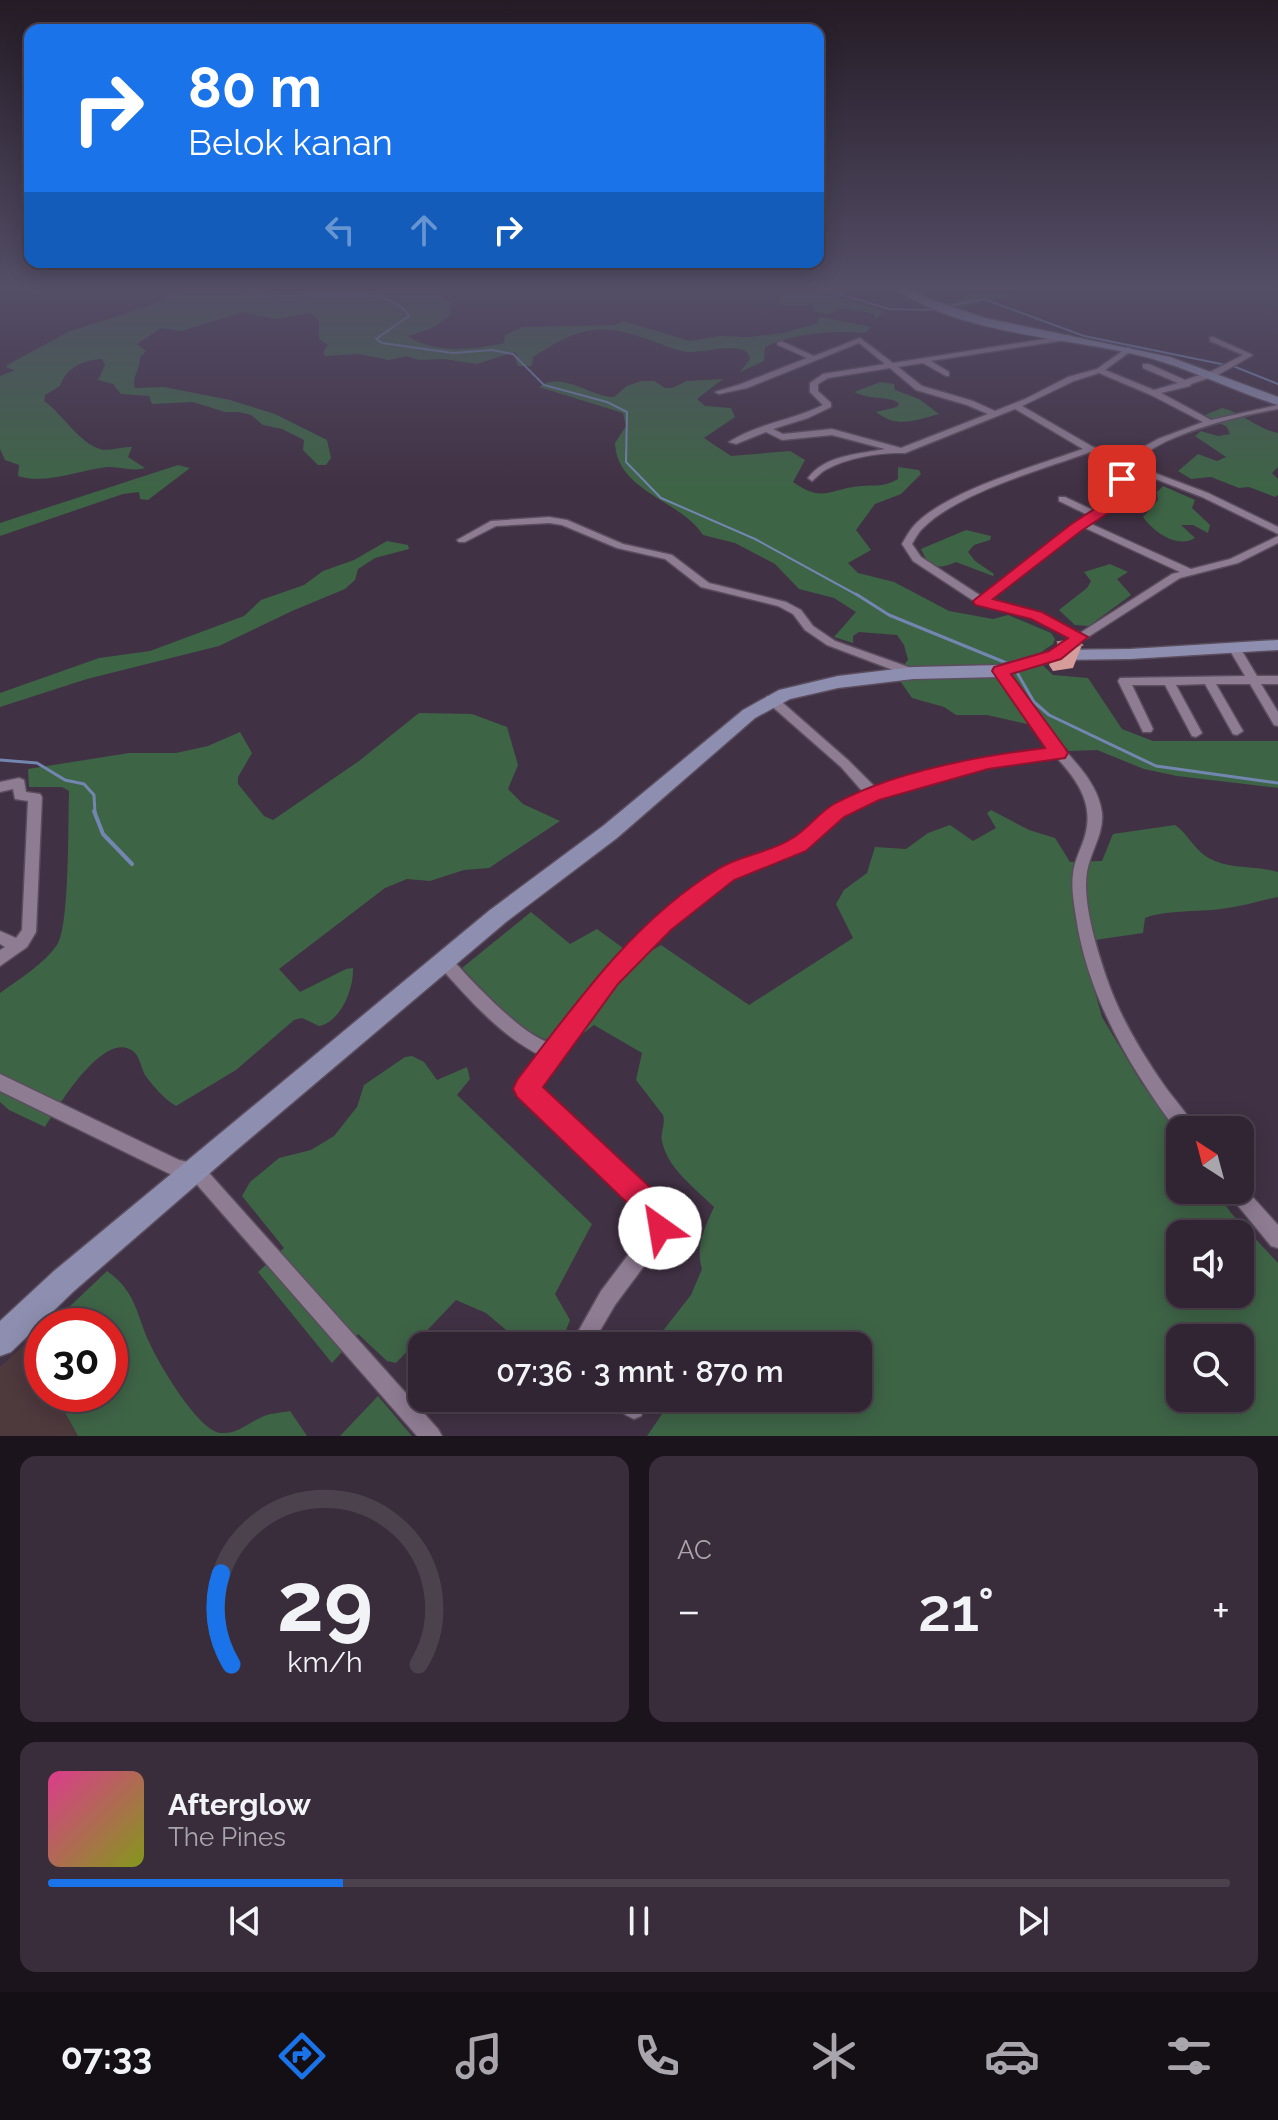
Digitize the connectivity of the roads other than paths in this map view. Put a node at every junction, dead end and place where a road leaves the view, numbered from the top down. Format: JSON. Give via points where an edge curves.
{"nodes":[{"id":1,"x":804,"y":354,"type":"edge"},
{"id":2,"x":823,"y":354,"type":"edge"},
{"id":3,"x":877,"y":354,"type":"edge"},
{"id":4,"x":962,"y":354,"type":"edge"},
{"id":5,"x":1122,"y":354,"type":"edge"},
{"id":6,"x":1138,"y":354,"type":"edge"},
{"id":7,"x":1248,"y":354,"type":"edge"},
{"id":8,"x":813,"y":358,"type":"junction"},
{"id":9,"x":924,"y":360,"type":"junction"},
{"id":10,"x":891,"y":365,"type":"junction"},
{"id":11,"x":792,"y":366,"type":"junction"},
{"id":12,"x":1146,"y":366,"type":"dead end"},
{"id":13,"x":1100,"y":371,"type":"junction"},
{"id":14,"x":1215,"y":373,"type":"junction"},
{"id":15,"x":946,"y":374,"type":"dead end"},
{"id":16,"x":814,"y":383,"type":"junction"},
{"id":17,"x":1187,"y":384,"type":"junction"},
{"id":18,"x":719,"y":392,"type":"dead end"},
{"id":19,"x":1154,"y":393,"type":"junction"},
{"id":20,"x":1278,"y":401,"type":"edge"},
{"id":21,"x":1015,"y":406,"type":"junction"},
{"id":22,"x":1278,"y":407,"type":"edge"},
{"id":23,"x":995,"y":414,"type":"junction"},
{"id":24,"x":1211,"y":423,"type":"junction"},
{"id":25,"x":770,"y":431,"type":"junction"},
{"id":26,"x":733,"y":442,"type":"dead end"},
{"id":27,"x":1090,"y":449,"type":"junction"},
{"id":28,"x":892,"y":450,"type":"junction"},
{"id":29,"x":1122,"y":462,"type":"junction"},
{"id":30,"x":1133,"y":468,"type":"junction"},
{"id":31,"x":812,"y":478,"type":"dead end"},
{"id":32,"x":1062,"y":499,"type":"dead end"},
{"id":33,"x":1095,"y":515,"type":"junction"},
{"id":34,"x":1084,"y":524,"type":"junction"},
{"id":35,"x":1278,"y":531,"type":"edge"},
{"id":36,"x":1278,"y":539,"type":"edge"},
{"id":37,"x":462,"y":540,"type":"dead end"},
{"id":38,"x":1189,"y":572,"type":"junction"},
{"id":39,"x":981,"y":601,"type":"junction"},
{"id":40,"x":1080,"y":637,"type":"junction"},
{"id":41,"x":1278,"y":645,"type":"edge"},
{"id":42,"x":1235,"y":649,"type":"junction"},
{"id":43,"x":1055,"y":655,"type":"junction"},
{"id":44,"x":1010,"y":668,"type":"junction"},
{"id":45,"x":913,"y":673,"type":"junction"},
{"id":46,"x":1252,"y":679,"type":"junction"},
{"id":47,"x":1168,"y":680,"type":"junction"},
{"id":48,"x":1208,"y":680,"type":"junction"},
{"id":49,"x":1278,"y":680,"type":"edge"},
{"id":50,"x":771,"y":699,"type":"junction"},
{"id":51,"x":1278,"y":722,"type":"edge"},
{"id":52,"x":1147,"y":729,"type":"dead end"},
{"id":53,"x":1237,"y":731,"type":"dead end"},
{"id":54,"x":1196,"y":733,"type":"dead end"},
{"id":55,"x":1059,"y":753,"type":"junction"},
{"id":56,"x":0,"y":787,"type":"edge"},
{"id":57,"x":873,"y":794,"type":"junction"},
{"id":58,"x":0,"y":937,"type":"edge"},
{"id":59,"x":17,"y":946,"type":"junction"},
{"id":60,"x":0,"y":959,"type":"edge"},
{"id":61,"x":444,"y":961,"type":"junction"},
{"id":62,"x":558,"y":1048,"type":"junction"},
{"id":63,"x":0,"y":1082,"type":"edge"},
{"id":64,"x":1177,"y":1116,"type":"edge"},
{"id":65,"x":196,"y":1171,"type":"junction"},
{"id":66,"x":1248,"y":1204,"type":"edge"},
{"id":67,"x":1278,"y":1239,"type":"edge"},
{"id":68,"x":588,"y":1332,"type":"edge"},
{"id":69,"x":0,"y":1341,"type":"edge"},
{"id":70,"x":431,"y":1436,"type":"edge"}],
"edges":[{"from":1,"to":8,"type":"street"},
{"from":2,"to":8,"type":"street"},
{"from":3,"to":10,"type":"street"},
{"from":4,"to":9,"type":"street"},
{"from":5,"to":13,"type":"street"},
{"from":6,"to":14,"type":"street"},
{"from":7,"to":14,"type":"street"},
{"from":8,"to":11,"type":"street"},
{"from":9,"to":10,"type":"street"},
{"from":9,"to":15,"type":"street"},
{"from":10,"to":16,"type":"street","via":[[841,372]]},
{"from":10,"to":23,"type":"street","via":[[919,388]]},
{"from":11,"to":16,"type":"street"},
{"from":11,"to":18,"type":"street"},
{"from":12,"to":17,"type":"street"},
{"from":13,"to":19,"type":"street"},
{"from":13,"to":21,"type":"street"},
{"from":14,"to":17,"type":"street"},
{"from":14,"to":20,"type":"street"},
{"from":16,"to":25,"type":"street","via":[[814,392],[828,405]]},
{"from":17,"to":19,"type":"street"},
{"from":19,"to":24,"type":"street"},
{"from":21,"to":23,"type":"street"},
{"from":21,"to":27,"type":"street"},
{"from":22,"to":24,"type":"street"},
{"from":23,"to":28,"type":"street","via":[[902,451]]},
{"from":24,"to":29,"type":"street"},
{"from":25,"to":26,"type":"street"},
{"from":25,"to":28,"type":"street","via":[[782,437],[832,432]]},
{"from":27,"to":29,"type":"street"},
{"from":27,"to":39,"type":"street","via":[[948,506],[908,538],[917,559]]},
{"from":28,"to":31,"type":"street","via":[[826,464]]},
{"from":29,"to":30,"type":"street"},
{"from":30,"to":33,"type":"street","via":[[1123,475],[1119,499]]},
{"from":30,"to":35,"type":"street"},
{"from":32,"to":33,"type":"street"},
{"from":33,"to":34,"type":"street"},
{"from":34,"to":38,"type":"street"},
{"from":34,"to":39,"type":"street"},
{"from":36,"to":38,"type":"street","via":[[1234,561]]},
{"from":37,"to":45,"type":"street","via":[[494,523],[564,522],[620,546],[668,557],[705,585],[782,604],[831,643]]},
{"from":38,"to":40,"type":"street","via":[[1166,581]]},
{"from":39,"to":40,"type":"street","via":[[1037,616]]},
{"from":40,"to":43,"type":"street"},
{"from":41,"to":42,"type":"street"},
{"from":42,"to":43,"type":"street"},
{"from":42,"to":46,"type":"street"},
{"from":43,"to":44,"type":"street"},
{"from":44,"to":45,"type":"street"},
{"from":44,"to":55,"type":"street"},
{"from":45,"to":50,"type":"street","via":[[838,682]]},
{"from":46,"to":48,"type":"street"},
{"from":46,"to":49,"type":"street"},
{"from":46,"to":51,"type":"street"},
{"from":47,"to":48,"type":"street"},
{"from":47,"to":52,"type":"street","via":[[1124,681]]},
{"from":47,"to":54,"type":"street"},
{"from":48,"to":53,"type":"street"},
{"from":50,"to":57,"type":"street"},
{"from":50,"to":61,"type":"street"},
{"from":55,"to":57,"type":"street","via":[[988,762]]},
{"from":55,"to":64,"type":"street","via":[[1079,775],[1095,811],[1079,884],[1100,981],[1128,1047]]},
{"from":56,"to":59,"type":"street","via":[[19,783],[20,796],[35,797],[29,932]]},
{"from":57,"to":62,"type":"street","via":[[837,811],[798,845],[727,874],[686,904],[610,977]]},
{"from":58,"to":59,"type":"street"},
{"from":59,"to":60,"type":"street"},
{"from":61,"to":62,"type":"street","via":[[538,1046]]},
{"from":61,"to":65,"type":"street"},
{"from":62,"to":68,"type":"street","via":[[526,1089],[661,1220]]},
{"from":63,"to":65,"type":"street","via":[[178,1169]]},
{"from":65,"to":69,"type":"street"},
{"from":65,"to":70,"type":"street"},
{"from":66,"to":67,"type":"street"}]}
